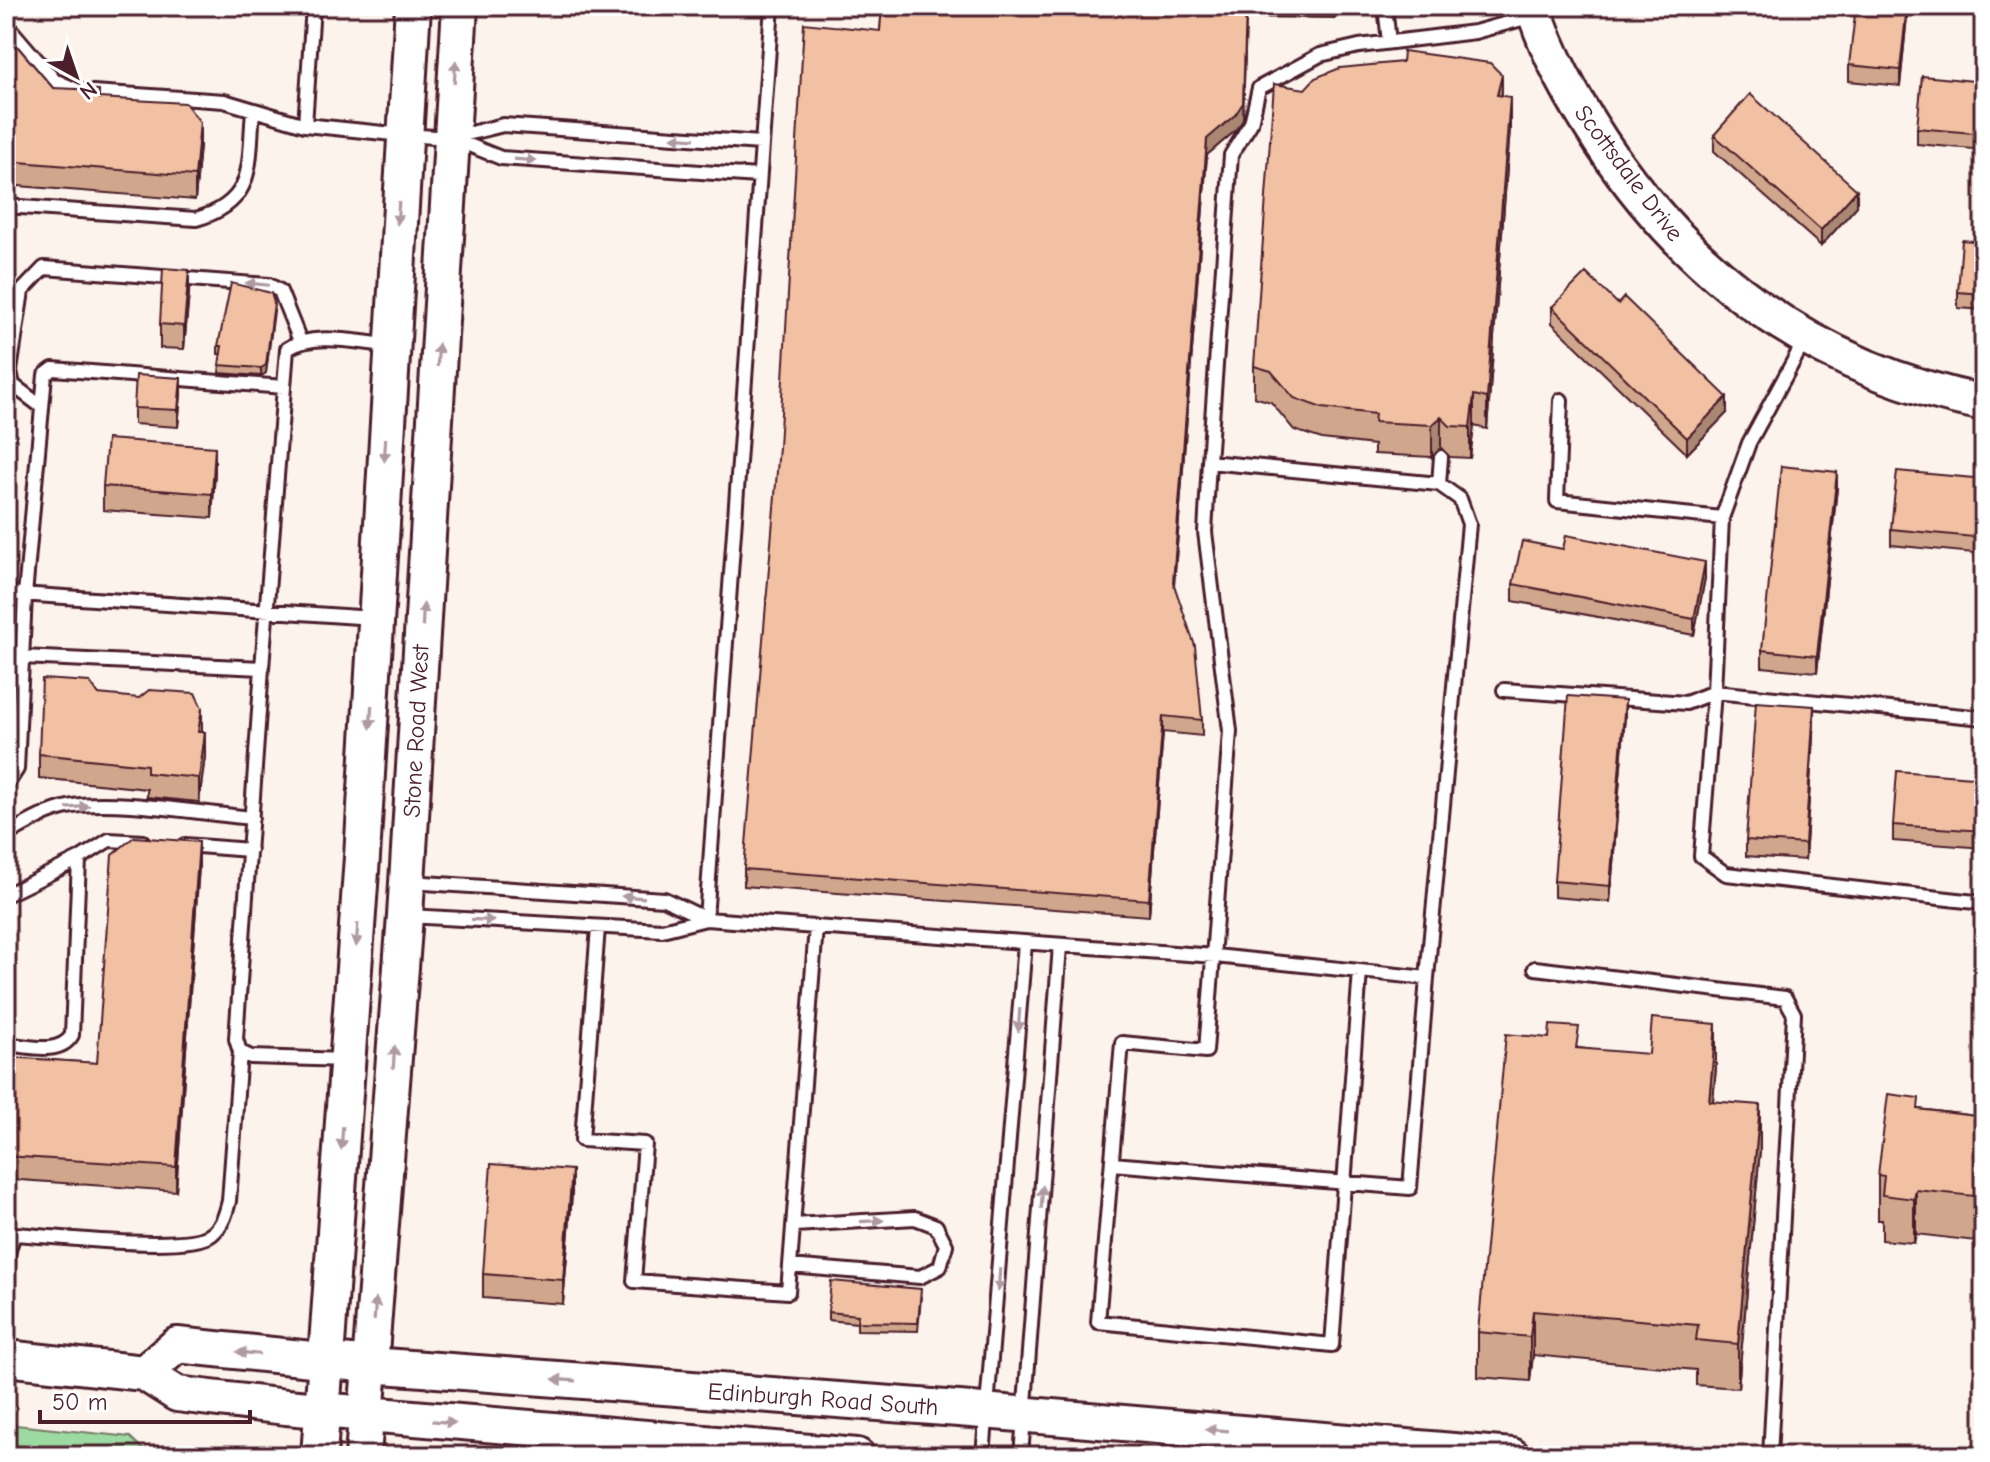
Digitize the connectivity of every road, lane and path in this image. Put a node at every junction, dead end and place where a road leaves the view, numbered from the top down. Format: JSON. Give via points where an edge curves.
{"nodes":[{"id":1,"x":313,"y":6,"type":"edge"},
{"id":2,"x":413,"y":6,"type":"edge"},
{"id":3,"x":460,"y":6,"type":"edge"},
{"id":4,"x":772,"y":6,"type":"edge"},
{"id":5,"x":1385,"y":6,"type":"edge"},
{"id":6,"x":1534,"y":11,"type":"edge"},
{"id":7,"x":6,"y":24,"type":"edge"},
{"id":8,"x":1389,"y":42,"type":"junction"},
{"id":9,"x":253,"y":111,"type":"junction"},
{"id":10,"x":305,"y":125,"type":"junction"},
{"id":11,"x":403,"y":135,"type":"junction"},
{"id":12,"x":451,"y":138,"type":"junction"},
{"id":13,"x":761,"y":143,"type":"junction"},
{"id":14,"x":758,"y":176,"type":"junction"},
{"id":15,"x":6,"y":206,"type":"edge"},
{"id":16,"x":1806,"y":338,"type":"junction"},
{"id":17,"x":300,"y":341,"type":"junction"},
{"id":18,"x":390,"y":345,"type":"junction"},
{"id":19,"x":284,"y":387,"type":"junction"},
{"id":20,"x":1561,"y":400,"type":"dead end"},
{"id":21,"x":1984,"y":403,"type":"edge"},
{"id":22,"x":42,"y":407,"type":"junction"},
{"id":23,"x":1441,"y":457,"type":"dead end"},
{"id":24,"x":1209,"y":462,"type":"junction"},
{"id":25,"x":1439,"y":484,"type":"junction"},
{"id":26,"x":1722,"y":518,"type":"junction"},
{"id":27,"x":6,"y":593,"type":"edge"},
{"id":28,"x":25,"y":595,"type":"junction"},
{"id":29,"x":269,"y":611,"type":"junction"},
{"id":30,"x":377,"y":618,"type":"junction"},
{"id":31,"x":22,"y":657,"type":"junction"},
{"id":32,"x":262,"y":668,"type":"junction"},
{"id":33,"x":1504,"y":690,"type":"dead end"},
{"id":34,"x":1714,"y":692,"type":"junction"},
{"id":35,"x":1984,"y":718,"type":"edge"},
{"id":36,"x":6,"y":786,"type":"edge"},
{"id":37,"x":252,"y":818,"type":"junction"},
{"id":38,"x":6,"y":835,"type":"edge"},
{"id":39,"x":156,"y":843,"type":"edge"},
{"id":40,"x":171,"y":844,"type":"edge"},
{"id":41,"x":250,"y":850,"type":"junction"},
{"id":42,"x":362,"y":857,"type":"junction"},
{"id":43,"x":79,"y":859,"type":"junction"},
{"id":44,"x":407,"y":882,"type":"junction"},
{"id":45,"x":6,"y":895,"type":"edge"},
{"id":46,"x":1984,"y":903,"type":"edge"},
{"id":47,"x":405,"y":916,"type":"junction"},
{"id":48,"x":706,"y":919,"type":"junction"},
{"id":49,"x":598,"y":927,"type":"junction"},
{"id":50,"x":816,"y":927,"type":"junction"},
{"id":51,"x":1025,"y":943,"type":"junction"},
{"id":52,"x":1060,"y":946,"type":"junction"},
{"id":53,"x":1215,"y":956,"type":"junction"},
{"id":54,"x":1535,"y":968,"type":"dead end"},
{"id":55,"x":1360,"y":971,"type":"junction"},
{"id":56,"x":1427,"y":978,"type":"junction"},
{"id":57,"x":6,"y":1044,"type":"edge"},
{"id":58,"x":240,"y":1052,"type":"junction"},
{"id":59,"x":348,"y":1061,"type":"junction"},
{"id":60,"x":1112,"y":1164,"type":"junction"},
{"id":61,"x":1345,"y":1183,"type":"junction"},
{"id":62,"x":794,"y":1225,"type":"junction"},
{"id":63,"x":10,"y":1234,"type":"edge"},
{"id":64,"x":790,"y":1266,"type":"junction"},
{"id":65,"x":6,"y":1287,"type":"edge"},
{"id":66,"x":6,"y":1358,"type":"edge"},
{"id":67,"x":326,"y":1360,"type":"junction"},
{"id":68,"x":370,"y":1365,"type":"junction"},
{"id":69,"x":144,"y":1373,"type":"junction"},
{"id":70,"x":322,"y":1411,"type":"junction"},
{"id":71,"x":988,"y":1411,"type":"junction"},
{"id":72,"x":1026,"y":1414,"type":"junction"},
{"id":73,"x":366,"y":1415,"type":"junction"},
{"id":74,"x":319,"y":1456,"type":"edge"},
{"id":75,"x":363,"y":1456,"type":"edge"},
{"id":76,"x":857,"y":1456,"type":"edge"},
{"id":77,"x":983,"y":1456,"type":"edge"},
{"id":78,"x":1021,"y":1456,"type":"edge"},
{"id":79,"x":1512,"y":1456,"type":"edge"},
{"id":80,"x":1770,"y":1456,"type":"edge"}],
"edges":[{"from":1,"to":10,"type":"lane"},
{"from":2,"to":11,"type":"main road","name":"Stone Road West"},
{"from":12,"to":3,"type":"main road","name":"Stone Road West","one_way":true},
{"from":4,"to":13,"type":"lane"},
{"from":5,"to":8,"type":"lane"},
{"from":6,"to":8,"type":"lane","via":[[1475,32]]},
{"from":6,"to":16,"type":"main road","name":"Scottsdale Drive","via":[[1574,100],[1646,203],[1702,264]]},
{"from":7,"to":9,"type":"lane","via":[[54,80],[71,89],[224,101]]},
{"from":8,"to":24,"type":"lane","via":[[1320,55],[1259,88],[1251,123],[1231,155]]},
{"from":9,"to":10,"type":"lane"},
{"from":9,"to":15,"type":"lane","via":[[247,179],[233,202],[215,214],[196,219]]},
{"from":10,"to":11,"type":"lane"},
{"from":11,"to":12,"type":"lane"},
{"from":11,"to":18,"type":"main road","name":"Stone Road West","one_way":true},
{"from":13,"to":12,"type":"lane","one_way":true,"via":[[503,125]]},
{"from":12,"to":14,"type":"lane","one_way":true,"via":[[501,158]]},
{"from":44,"to":12,"type":"main road","name":"Stone Road West","one_way":true},
{"from":13,"to":14,"type":"lane"},
{"from":14,"to":48,"type":"lane"},
{"from":16,"to":21,"type":"main road","name":"Scottsdale Drive","via":[[1928,389]]},
{"from":16,"to":26,"type":"lane","via":[[1749,443]]},
{"from":17,"to":18,"type":"lane"},
{"from":17,"to":19,"type":"lane","via":[[287,349]]},
{"from":17,"to":22,"type":"lane","one_way":true,"via":[[280,291],[269,285],[44,268],[22,291],[10,371],[13,385]]},
{"from":18,"to":30,"type":"main road","name":"Stone Road West","one_way":true},
{"from":19,"to":22,"type":"lane","via":[[53,369],[45,375]]},
{"from":19,"to":29,"type":"lane"},
{"from":20,"to":26,"type":"lane","via":[[1557,501]]},
{"from":22,"to":28,"type":"lane"},
{"from":23,"to":25,"type":"lane"},
{"from":24,"to":25,"type":"lane"},
{"from":24,"to":53,"type":"lane","via":[[1205,532],[1230,731]]},
{"from":25,"to":56,"type":"lane","via":[[1460,499],[1469,524]]},
{"from":26,"to":34,"type":"lane"},
{"from":27,"to":28,"type":"lane"},
{"from":28,"to":29,"type":"lane"},
{"from":28,"to":31,"type":"lane"},
{"from":29,"to":30,"type":"lane"},
{"from":29,"to":32,"type":"lane"},
{"from":30,"to":42,"type":"main road","name":"Stone Road West","one_way":true},
{"from":31,"to":32,"type":"lane"},
{"from":31,"to":36,"type":"lane","via":[[17,769]]},
{"from":32,"to":37,"type":"lane"},
{"from":33,"to":34,"type":"lane","via":[[1686,703]]},
{"from":34,"to":35,"type":"lane"},
{"from":34,"to":46,"type":"lane","via":[[1701,856],[1726,874]]},
{"from":38,"to":37,"type":"lane","one_way":true,"via":[[71,806]]},
{"from":37,"to":41,"type":"lane"},
{"from":39,"to":43,"type":"lane","via":[[109,840]]},
{"from":40,"to":41,"type":"lane"},
{"from":41,"to":58,"type":"lane","via":[[236,1039]]},
{"from":42,"to":47,"type":"main road","via":[[382,892]]},
{"from":42,"to":59,"type":"main road","name":"Stone Road West","one_way":true},
{"from":43,"to":45,"type":"lane"},
{"from":43,"to":57,"type":"lane","via":[[72,1035],[57,1048]]},
{"from":44,"to":47,"type":"main road","name":"Stone Road West"},
{"from":48,"to":44,"type":"lane","one_way":true,"via":[[664,899]]},
{"from":47,"to":49,"type":"lane","one_way":true},
{"from":68,"to":47,"type":"main road","name":"Stone Road West","one_way":true},
{"from":48,"to":49,"type":"lane","via":[[662,930]]},
{"from":48,"to":50,"type":"lane"},
{"from":49,"to":64,"type":"lane","via":[[582,1140],[645,1144],[634,1281],[788,1292]]},
{"from":50,"to":51,"type":"lane"},
{"from":50,"to":62,"type":"lane"},
{"from":51,"to":52,"type":"lane"},
{"from":51,"to":71,"type":"lane","one_way":true},
{"from":52,"to":53,"type":"lane"},
{"from":72,"to":52,"type":"lane","one_way":true},
{"from":53,"to":55,"type":"lane"},
{"from":53,"to":60,"type":"lane","via":[[1206,1051],[1122,1043]]},
{"from":54,"to":80,"type":"lane","via":[[1785,998],[1794,1014]]},
{"from":55,"to":56,"type":"lane"},
{"from":55,"to":61,"type":"lane"},
{"from":56,"to":61,"type":"lane","via":[[1410,1188]]},
{"from":58,"to":59,"type":"lane","via":[[251,1057]]},
{"from":58,"to":63,"type":"lane","via":[[229,1201],[212,1235],[184,1244]]},
{"from":59,"to":67,"type":"main road","name":"Stone Road West","one_way":true},
{"from":60,"to":61,"type":"lane"},
{"from":60,"to":61,"type":"lane","via":[[1098,1322],[1332,1345]]},
{"from":62,"to":64,"type":"lane"},
{"from":62,"to":64,"type":"lane","one_way":true,"via":[[915,1218],[936,1226],[946,1245],[940,1267],[920,1277]]},
{"from":63,"to":65,"type":"lane"},
{"from":66,"to":69,"type":"main road"},
{"from":67,"to":68,"type":"main road","name":"Edinburgh Road South"},
{"from":67,"to":69,"type":"main road","name":"Edinburgh Road South","one_way":true,"via":[[177,1345]]},
{"from":67,"to":70,"type":"main road","name":"Stone Road West"},
{"from":71,"to":68,"type":"main road","name":"Edinburgh Road South","one_way":true},
{"from":68,"to":73,"type":"main road","name":"Stone Road West"},
{"from":69,"to":70,"type":"main road","via":[[177,1394]]},
{"from":70,"to":73,"type":"main road"},
{"from":70,"to":74,"type":"main road","name":"Stone Road West"},
{"from":71,"to":72,"type":"main road","name":"Edinburgh Road South"},
{"from":71,"to":77,"type":"lane"},
{"from":72,"to":78,"type":"lane"},
{"from":79,"to":72,"type":"main road","name":"Edinburgh Road South","one_way":true},
{"from":73,"to":75,"type":"main road","name":"Stone Road West"},
{"from":73,"to":76,"type":"main road","one_way":true}]}
